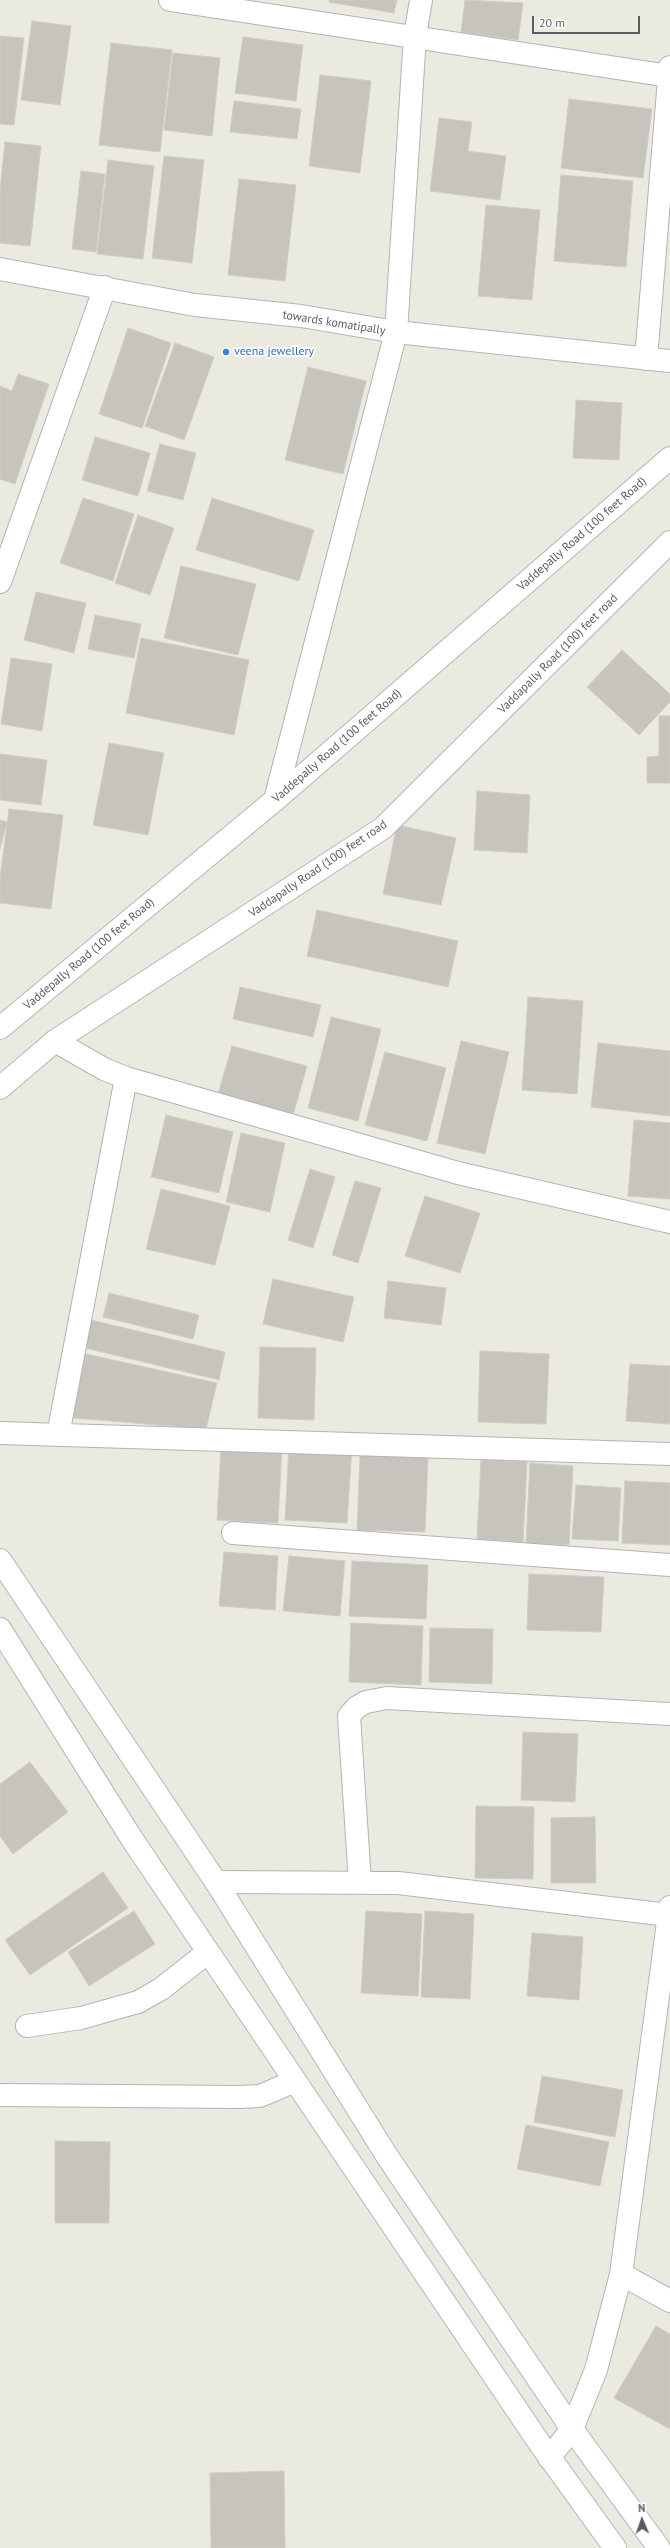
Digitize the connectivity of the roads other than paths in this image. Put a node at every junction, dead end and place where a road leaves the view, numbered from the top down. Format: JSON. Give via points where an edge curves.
{"nodes":[{"id":1,"x":170,"y":0,"type":"edge"},
{"id":2,"x":421,"y":0,"type":"edge"},
{"id":3,"x":415,"y":36,"type":"junction"},
{"id":4,"x":670,"y":67,"type":"edge"},
{"id":5,"x":670,"y":76,"type":"edge"},
{"id":6,"x":0,"y":269,"type":"edge"},
{"id":7,"x":105,"y":287,"type":"junction"},
{"id":8,"x":396,"y":332,"type":"junction"},
{"id":9,"x":646,"y":359,"type":"junction"},
{"id":10,"x":670,"y":361,"type":"edge"},
{"id":11,"x":670,"y":458,"type":"edge"},
{"id":12,"x":670,"y":542,"type":"edge"},
{"id":13,"x":0,"y":582,"type":"edge"},
{"id":14,"x":275,"y":800,"type":"junction"},
{"id":15,"x":0,"y":1028,"type":"edge"},
{"id":16,"x":55,"y":1041,"type":"junction"},
{"id":17,"x":126,"y":1078,"type":"junction"},
{"id":18,"x":0,"y":1088,"type":"edge"},
{"id":19,"x":670,"y":1222,"type":"edge"},
{"id":20,"x":0,"y":1432,"type":"edge"},
{"id":21,"x":58,"y":1434,"type":"junction"},
{"id":22,"x":670,"y":1454,"type":"edge"},
{"id":23,"x":233,"y":1533,"type":"dead end"},
{"id":24,"x":0,"y":1560,"type":"edge"},
{"id":25,"x":670,"y":1566,"type":"edge"},
{"id":26,"x":0,"y":1629,"type":"edge"},
{"id":27,"x":670,"y":1714,"type":"edge"},
{"id":28,"x":216,"y":1882,"type":"junction"},
{"id":29,"x":360,"y":1882,"type":"junction"},
{"id":30,"x":669,"y":1911,"type":"edge"},
{"id":31,"x":208,"y":1952,"type":"junction"},
{"id":32,"x":666,"y":1970,"type":"edge"},
{"id":33,"x":27,"y":2026,"type":"dead end"},
{"id":34,"x":295,"y":2081,"type":"junction"},
{"id":35,"x":0,"y":2094,"type":"edge"},
{"id":36,"x":621,"y":2274,"type":"junction"},
{"id":37,"x":670,"y":2301,"type":"edge"},
{"id":38,"x":572,"y":2430,"type":"junction"},
{"id":39,"x":549,"y":2458,"type":"junction"},
{"id":40,"x":615,"y":2548,"type":"edge"},
{"id":41,"x":659,"y":2548,"type":"edge"}],
"edges":[{"from":1,"to":3,"type":"street"},
{"from":2,"to":3,"type":"street"},
{"from":3,"to":5,"type":"street"},
{"from":3,"to":8,"type":"street"},
{"from":4,"to":5,"type":"street"},
{"from":5,"to":9,"type":"street"},
{"from":6,"to":7,"type":"street","name":"towards komatipally"},
{"from":7,"to":8,"type":"street","name":"towards komatipally","via":[[196,305],[301,316]]},
{"from":7,"to":13,"type":"street"},
{"from":8,"to":9,"type":"street","name":"towards komatipally"},
{"from":8,"to":14,"type":"street"},
{"from":9,"to":10,"type":"street","name":"towards komatipally"},
{"from":11,"to":14,"type":"street","name":"Vaddepally Road (100 feet Road)"},
{"from":12,"to":16,"type":"street","name":"Vaddapally Road (100) feet road","via":[[383,828]]},
{"from":14,"to":15,"type":"street","name":"Vaddepally Road (100 feet Road)"},
{"from":16,"to":17,"type":"street"},
{"from":16,"to":18,"type":"street","name":"Vaddapally Road (100) feet road"},
{"from":17,"to":19,"type":"street","via":[[458,1174]]},
{"from":17,"to":21,"type":"street"},
{"from":20,"to":21,"type":"street"},
{"from":21,"to":22,"type":"street"},
{"from":23,"to":25,"type":"street"},
{"from":24,"to":28,"type":"street"},
{"from":26,"to":31,"type":"street","via":[[132,1839]]},
{"from":27,"to":29,"type":"street","via":[[387,1698],[366,1702],[349,1716]]},
{"from":28,"to":29,"type":"street"},
{"from":28,"to":38,"type":"street","via":[[387,2156]]},
{"from":29,"to":30,"type":"street","via":[[398,1883]]},
{"from":30,"to":32,"type":"street"},
{"from":31,"to":33,"type":"street","via":[[161,1989],[138,2002],[81,2018]]},
{"from":31,"to":34,"type":"street"},
{"from":32,"to":36,"type":"street"},
{"from":34,"to":35,"type":"street","via":[[260,2096],[239,2097]]},
{"from":34,"to":39,"type":"street"},
{"from":36,"to":37,"type":"street"},
{"from":36,"to":38,"type":"street","via":[[596,2370]]},
{"from":38,"to":39,"type":"street"},
{"from":38,"to":41,"type":"street"},
{"from":39,"to":40,"type":"street"}]}
